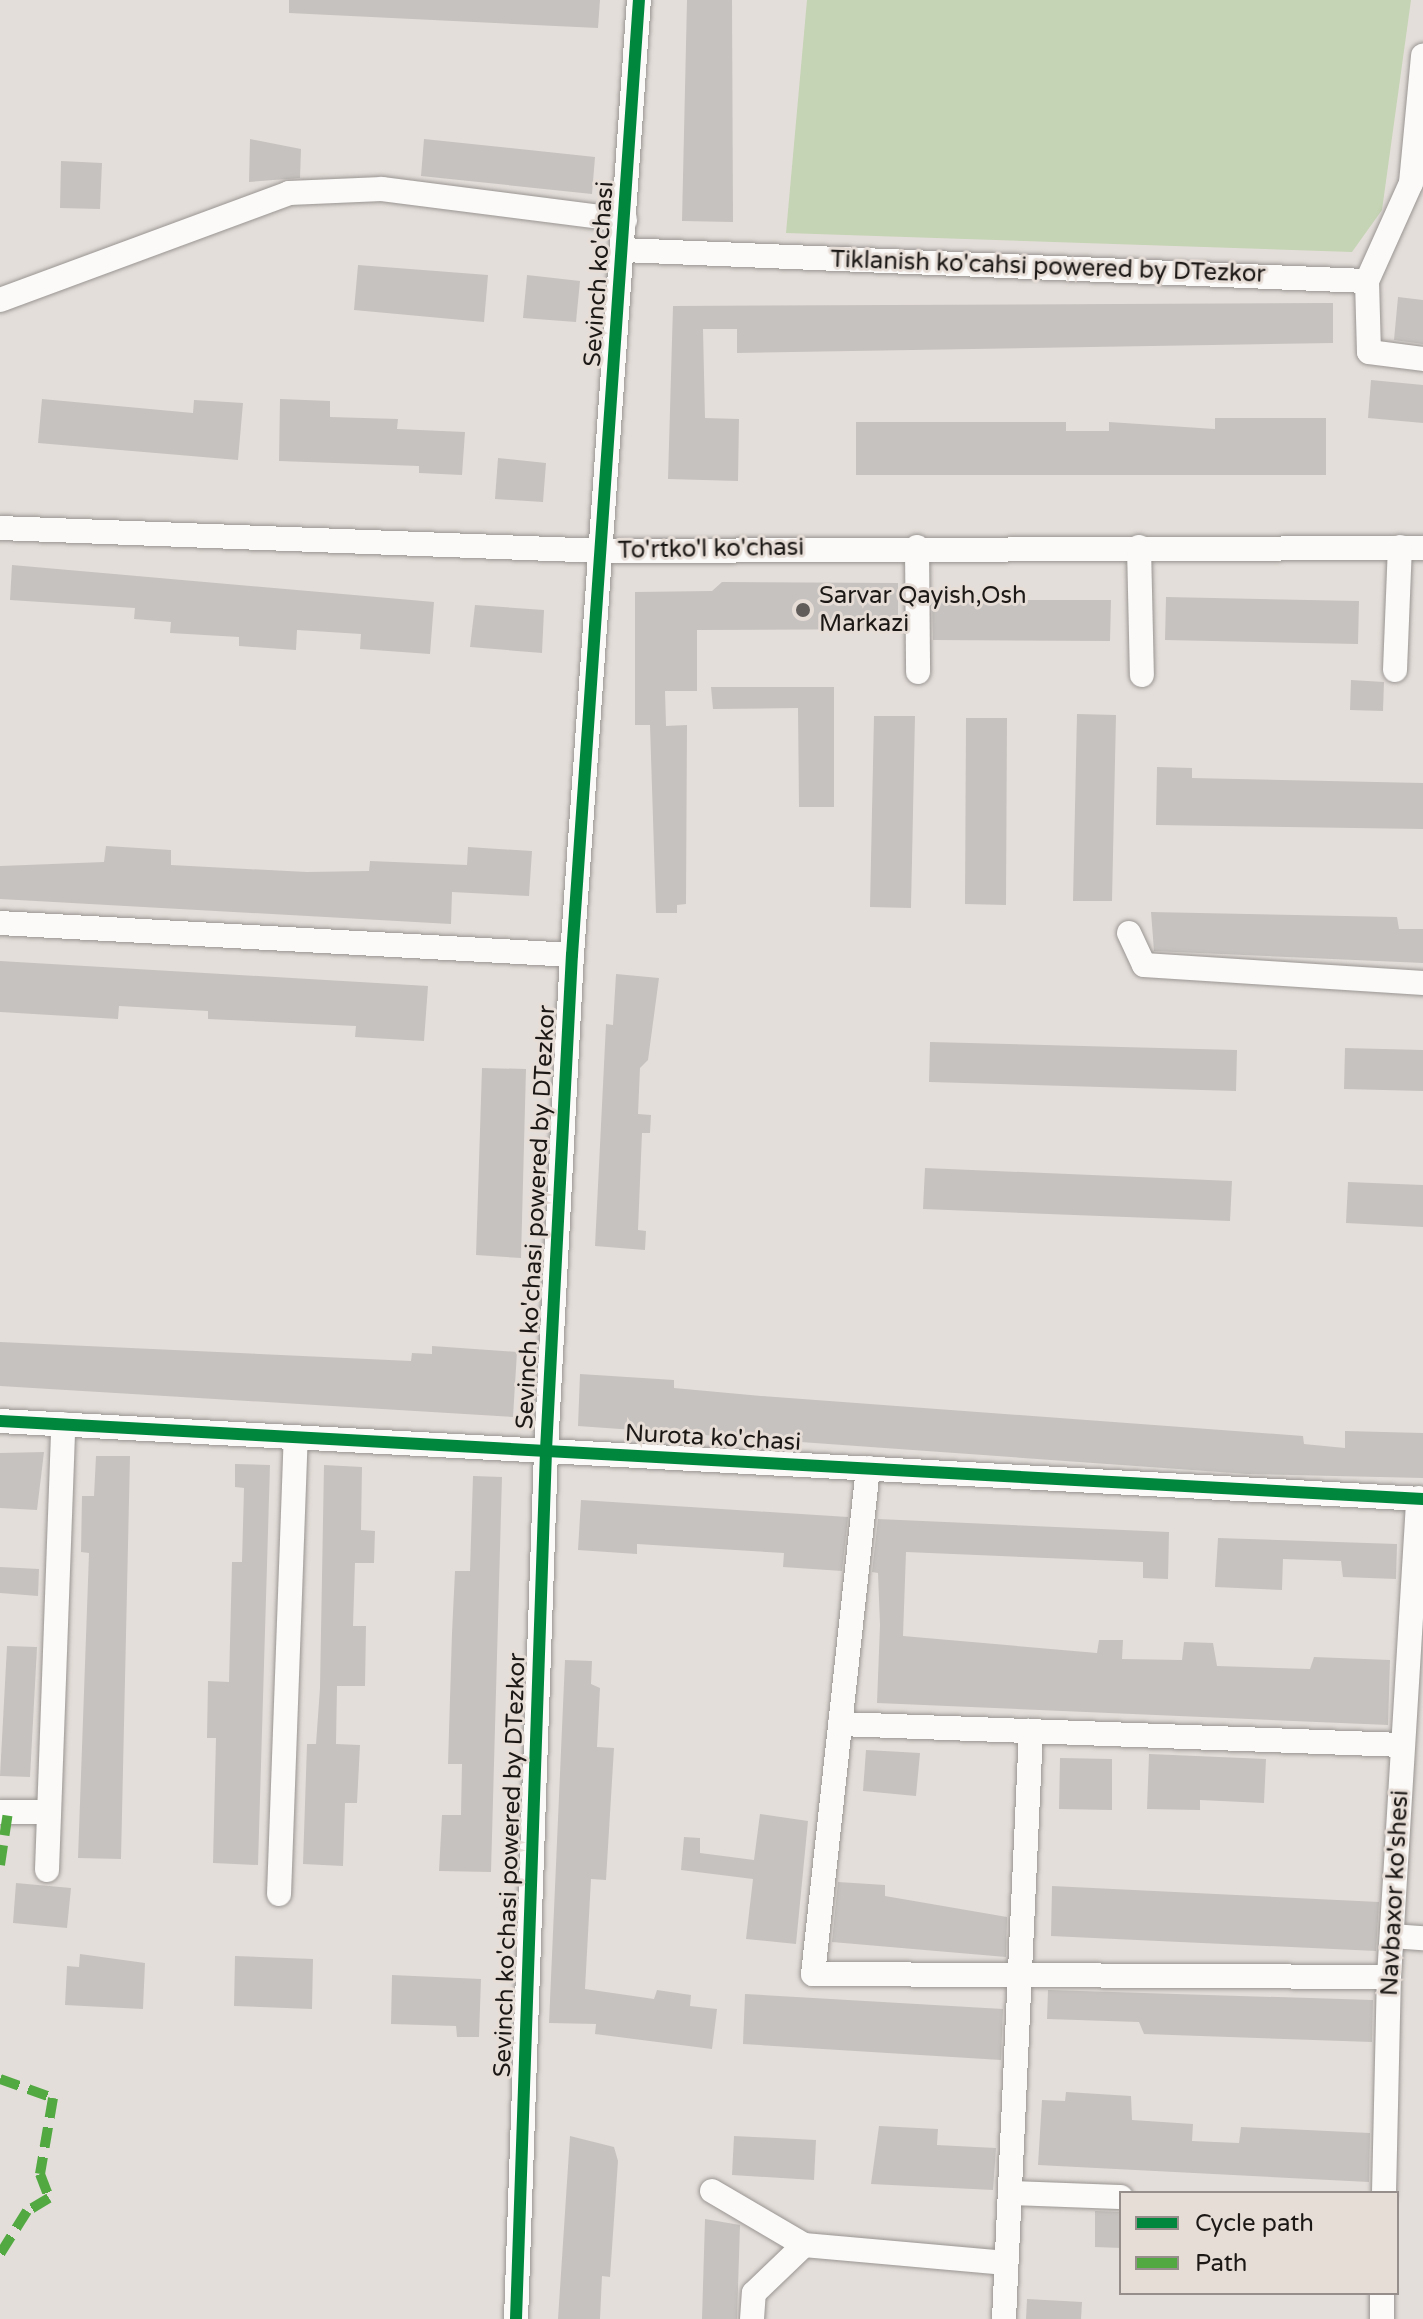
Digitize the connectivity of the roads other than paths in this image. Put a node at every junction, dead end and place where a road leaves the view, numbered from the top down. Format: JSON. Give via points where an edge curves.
{"nodes":[{"id":1,"x":639,"y":0,"type":"edge"},
{"id":2,"x":1423,"y":56,"type":"edge"},
{"id":3,"x":1417,"y":184,"type":"edge"},
{"id":4,"x":625,"y":220,"type":"junction"},
{"id":5,"x":623,"y":250,"type":"junction"},
{"id":6,"x":1367,"y":281,"type":"junction"},
{"id":7,"x":0,"y":300,"type":"edge"},
{"id":8,"x":1423,"y":359,"type":"edge"},
{"id":9,"x":0,"y":528,"type":"edge"},
{"id":10,"x":917,"y":547,"type":"junction"},
{"id":11,"x":1139,"y":547,"type":"junction"},
{"id":12,"x":1412,"y":548,"type":"edge"},
{"id":13,"x":603,"y":551,"type":"junction"},
{"id":14,"x":1395,"y":670,"type":"dead end"},
{"id":15,"x":918,"y":672,"type":"dead end"},
{"id":16,"x":1142,"y":675,"type":"dead end"},
{"id":17,"x":0,"y":923,"type":"edge"},
{"id":18,"x":1129,"y":933,"type":"dead end"},
{"id":19,"x":572,"y":955,"type":"junction"},
{"id":20,"x":1423,"y":983,"type":"edge"},
{"id":21,"x":0,"y":1421,"type":"edge"},
{"id":22,"x":63,"y":1424,"type":"junction"},
{"id":23,"x":296,"y":1437,"type":"junction"},
{"id":24,"x":546,"y":1450,"type":"junction"},
{"id":25,"x":868,"y":1468,"type":"junction"},
{"id":26,"x":1420,"y":1498,"type":"edge"},
{"id":27,"x":840,"y":1724,"type":"junction"},
{"id":28,"x":1031,"y":1731,"type":"junction"},
{"id":29,"x":1403,"y":1745,"type":"junction"},
{"id":30,"x":0,"y":1812,"type":"edge"},
{"id":31,"x":49,"y":1812,"type":"junction"},
{"id":32,"x":47,"y":1870,"type":"dead end"},
{"id":33,"x":279,"y":1894,"type":"dead end"},
{"id":34,"x":1392,"y":1936,"type":"junction"},
{"id":35,"x":1423,"y":1938,"type":"edge"},
{"id":36,"x":1389,"y":1977,"type":"junction"},
{"id":37,"x":1019,"y":1980,"type":"junction"},
{"id":38,"x":712,"y":2191,"type":"dead end"},
{"id":39,"x":1384,"y":2191,"type":"edge"},
{"id":40,"x":1010,"y":2193,"type":"junction"},
{"id":41,"x":1119,"y":2197,"type":"edge"},
{"id":42,"x":804,"y":2245,"type":"junction"},
{"id":43,"x":1006,"y":2263,"type":"junction"},
{"id":44,"x":1382,"y":2295,"type":"edge"},
{"id":45,"x":516,"y":2319,"type":"edge"},
{"id":46,"x":752,"y":2319,"type":"edge"},
{"id":47,"x":1004,"y":2319,"type":"edge"},
{"id":48,"x":1382,"y":2319,"type":"edge"}],
"edges":[{"from":1,"to":4,"type":"street","name":"Sevinch ko'chasi"},
{"from":2,"to":3,"type":"street"},
{"from":3,"to":6,"type":"street"},
{"from":4,"to":5,"type":"street","name":"Sevinch ko'chasi"},
{"from":4,"to":7,"type":"street","via":[[382,189],[289,193]]},
{"from":5,"to":6,"type":"street","name":"Tiklanish ko'cahsi powered by DTezkor"},
{"from":5,"to":13,"type":"street","name":"Sevinch ko'chasi"},
{"from":6,"to":8,"type":"street","via":[[1369,352]]},
{"from":9,"to":13,"type":"street","name":"To'rtko'l ko'chasi"},
{"from":10,"to":11,"type":"street","name":"To'rtko'l ko'chasi"},
{"from":10,"to":13,"type":"street","name":"To'rtko'l ko'chasi"},
{"from":10,"to":15,"type":"street"},
{"from":11,"to":12,"type":"street","name":"To'rtko'l ko'chasi"},
{"from":11,"to":16,"type":"street"},
{"from":12,"to":14,"type":"street"},
{"from":13,"to":19,"type":"street","name":"Sevinch ko'chasi powered by DTezkor"},
{"from":17,"to":19,"type":"street"},
{"from":18,"to":20,"type":"street","via":[[1144,965]]},
{"from":19,"to":24,"type":"street","name":"Sevinch ko'chasi powered by DTezkor"},
{"from":21,"to":22,"type":"street","name":"Nurota ko'chasi"},
{"from":22,"to":23,"type":"street","name":"Nurota ko'chasi"},
{"from":22,"to":31,"type":"street"},
{"from":23,"to":24,"type":"street","name":"Nurota ko'chasi"},
{"from":23,"to":33,"type":"street"},
{"from":24,"to":25,"type":"street","name":"Nurota ko'chasi"},
{"from":24,"to":45,"type":"street","name":"Sevinch ko'chasi powered by DTezkor"},
{"from":25,"to":26,"type":"street","name":"Nurota ko'chasi"},
{"from":25,"to":27,"type":"street"},
{"from":26,"to":29,"type":"street","name":"Navbaxor ko'shesi"},
{"from":27,"to":28,"type":"street"},
{"from":27,"to":37,"type":"street","via":[[813,1974]]},
{"from":28,"to":29,"type":"street"},
{"from":28,"to":37,"type":"street"},
{"from":29,"to":34,"type":"street","name":"Navbaxor ko'shesi"},
{"from":30,"to":31,"type":"street"},
{"from":31,"to":32,"type":"street"},
{"from":34,"to":35,"type":"street"},
{"from":34,"to":36,"type":"street","name":"Navbaxor ko'shesi"},
{"from":36,"to":37,"type":"street"},
{"from":36,"to":39,"type":"street","name":"Navbaxor ko'shesi"},
{"from":37,"to":40,"type":"street"},
{"from":38,"to":42,"type":"street"},
{"from":40,"to":41,"type":"street"},
{"from":40,"to":43,"type":"street"},
{"from":42,"to":43,"type":"street"},
{"from":42,"to":46,"type":"street","via":[[754,2293]]},
{"from":43,"to":47,"type":"street"},
{"from":44,"to":48,"type":"street"}]}
